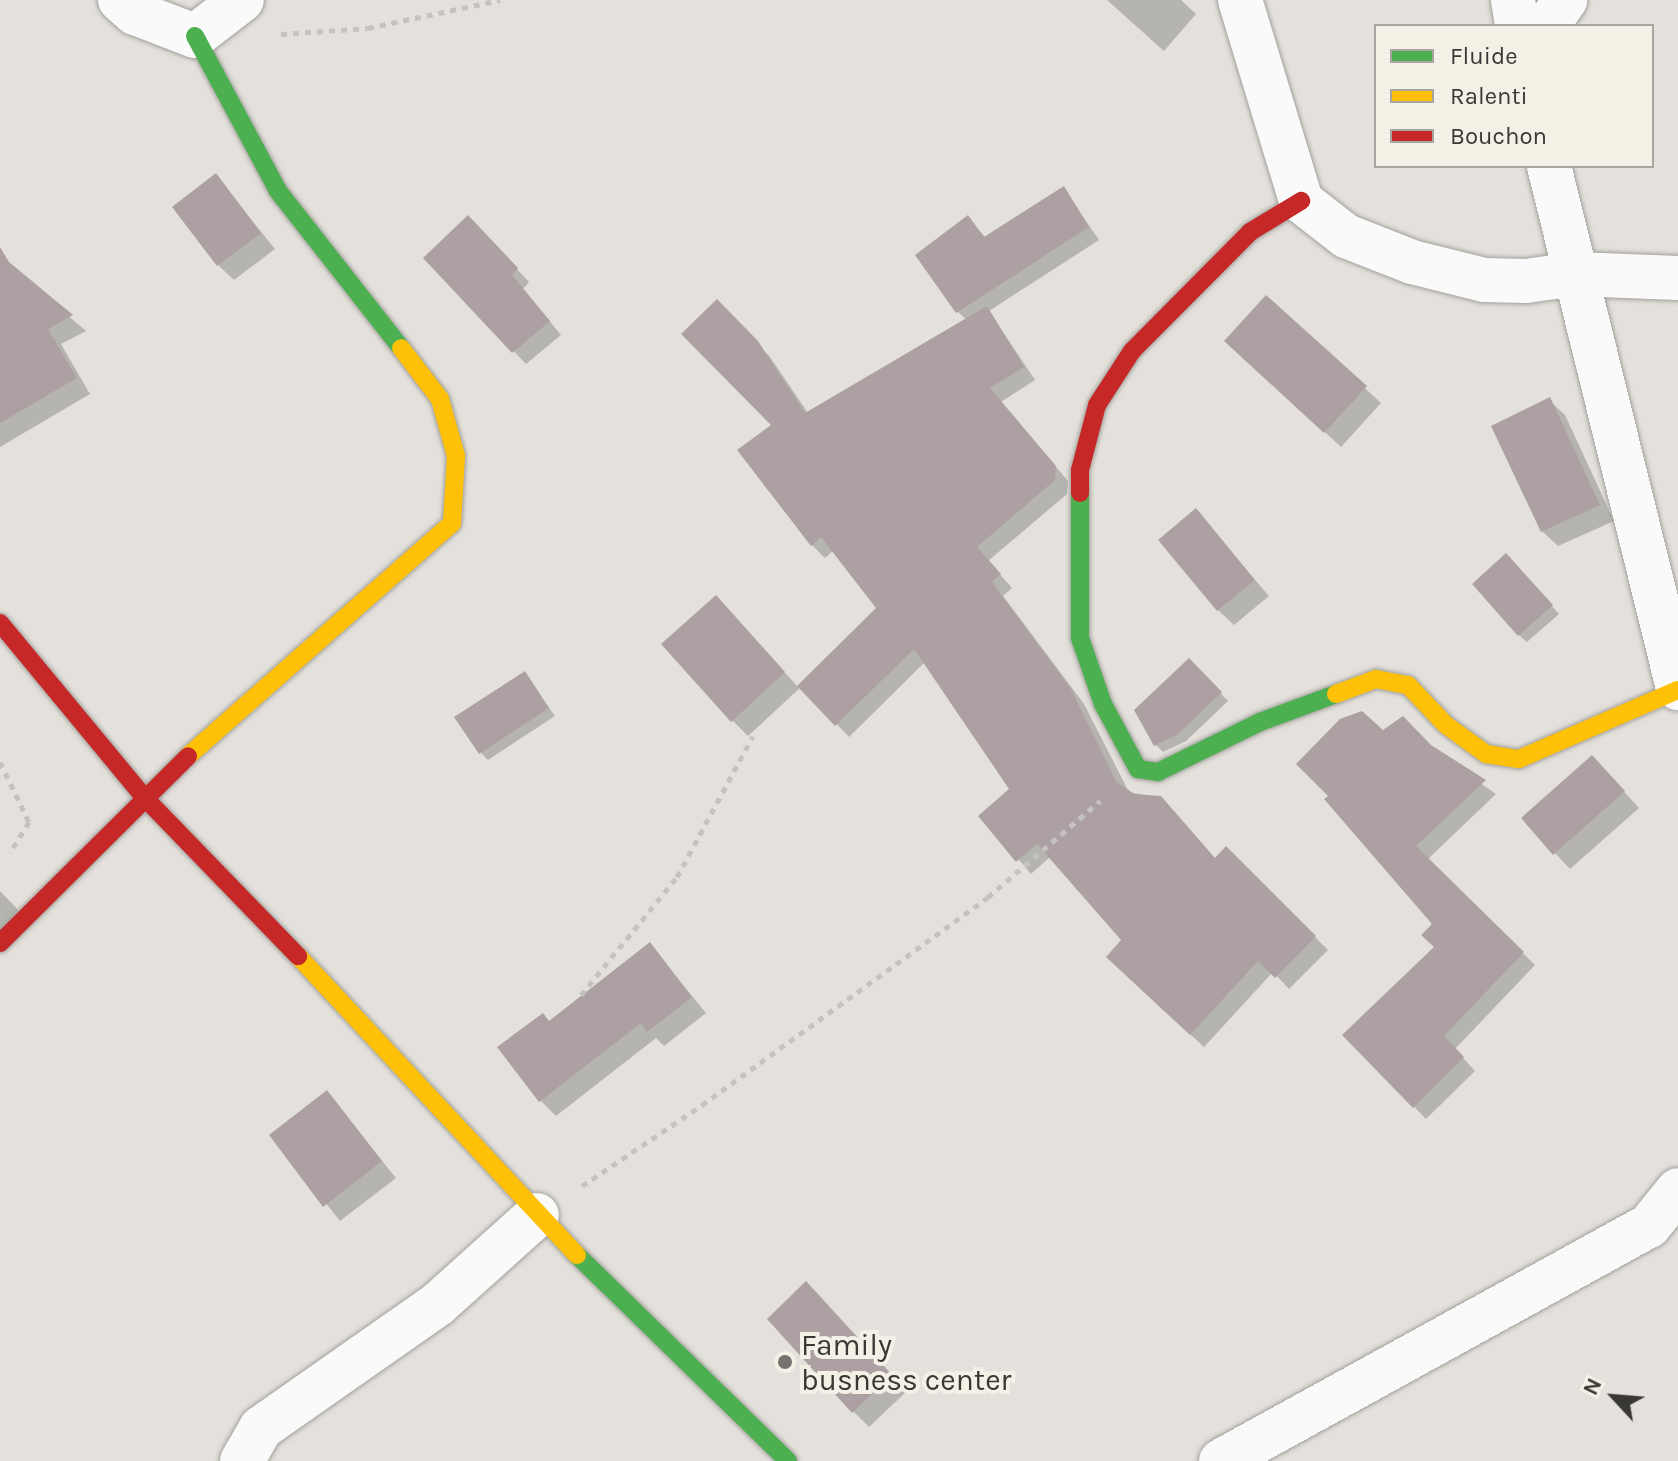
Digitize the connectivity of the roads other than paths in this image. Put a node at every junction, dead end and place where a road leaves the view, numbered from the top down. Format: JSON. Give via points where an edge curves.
{"nodes":[{"id":1,"x":120,"y":0,"type":"edge"},
{"id":2,"x":242,"y":0,"type":"edge"},
{"id":3,"x":1240,"y":0,"type":"edge"},
{"id":4,"x":1513,"y":0,"type":"edge"},
{"id":5,"x":1565,"y":0,"type":"edge"},
{"id":6,"x":1517,"y":24,"type":"edge"},
{"id":7,"x":1548,"y":24,"type":"edge"},
{"id":8,"x":195,"y":36,"type":"junction"},
{"id":9,"x":1549,"y":168,"type":"edge"},
{"id":10,"x":1301,"y":201,"type":"junction"},
{"id":11,"x":1575,"y":274,"type":"junction"},
{"id":12,"x":1678,"y":278,"type":"edge"},
{"id":13,"x":0,"y":623,"type":"edge"},
{"id":14,"x":1678,"y":689,"type":"edge"},
{"id":15,"x":143,"y":796,"type":"junction"},
{"id":16,"x":0,"y":943,"type":"edge"},
{"id":17,"x":1678,"y":1190,"type":"edge"},
{"id":18,"x":537,"y":1215,"type":"junction"},
{"id":19,"x":242,"y":1461,"type":"edge"},
{"id":20,"x":788,"y":1461,"type":"edge"},
{"id":21,"x":1221,"y":1461,"type":"edge"}],
"edges":[{"from":1,"to":8,"type":"street","via":[[135,13]]},
{"from":2,"to":8,"type":"street"},
{"from":3,"to":10,"type":"street"},
{"from":4,"to":6,"type":"street"},
{"from":5,"to":7,"type":"street"},
{"from":8,"to":15,"type":"street","via":[[278,191],[440,399],[456,456],[452,523]]},
{"from":9,"to":11,"type":"street"},
{"from":10,"to":11,"type":"street","via":[[1346,236],[1412,262],[1484,280]]},
{"from":10,"to":14,"type":"street","via":[[1250,232],[1181,299],[1132,351],[1097,405],[1080,470],[1080,638],[1103,704],[1138,769],[1158,772],[1260,722],[1376,679],[1408,685],[1446,725],[1486,754],[1503,759],[1519,759]]},
{"from":11,"to":12,"type":"street"},
{"from":11,"to":14,"type":"street"},
{"from":13,"to":15,"type":"street"},
{"from":15,"to":16,"type":"street"},
{"from":15,"to":18,"type":"street","via":[[397,1058]]},
{"from":17,"to":21,"type":"street","via":[[1649,1226]]},
{"from":18,"to":19,"type":"street","via":[[438,1304],[261,1428]]},
{"from":18,"to":20,"type":"street"}]}
